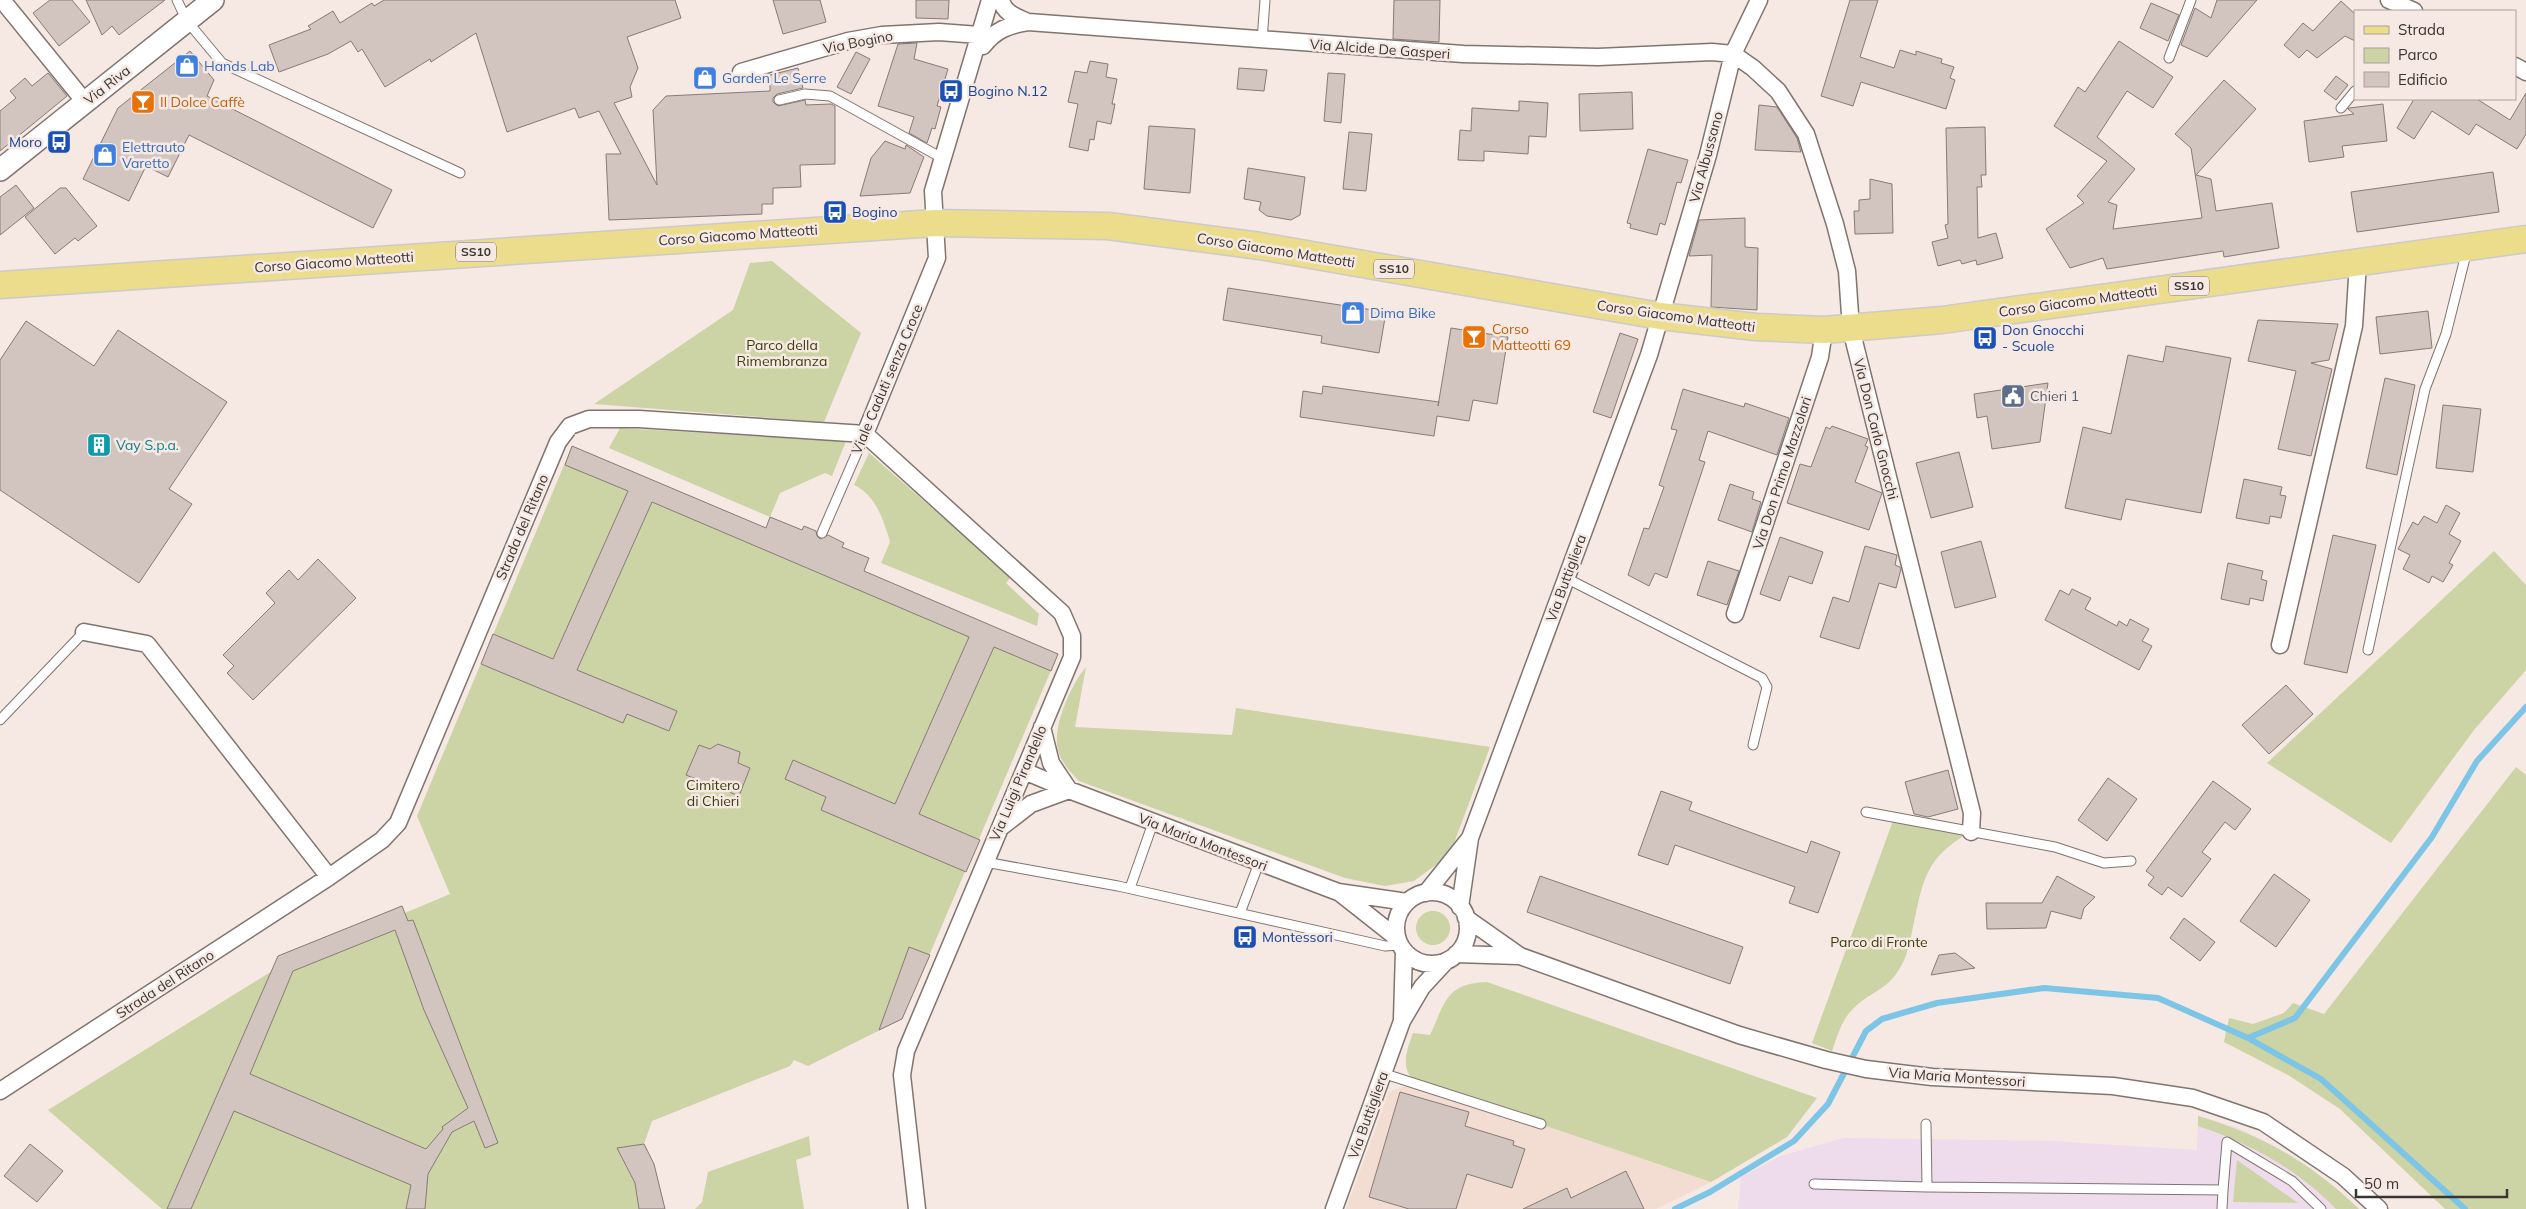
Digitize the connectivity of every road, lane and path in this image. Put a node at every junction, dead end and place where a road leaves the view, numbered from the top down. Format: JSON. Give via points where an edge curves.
{"nodes":[{"id":1,"x":2,"y":0,"type":"edge"},
{"id":2,"x":177,"y":0,"type":"edge"},
{"id":3,"x":213,"y":0,"type":"edge"},
{"id":4,"x":990,"y":0,"type":"edge"},
{"id":5,"x":1001,"y":0,"type":"edge"},
{"id":6,"x":1265,"y":0,"type":"edge"},
{"id":7,"x":1758,"y":0,"type":"edge"},
{"id":8,"x":2192,"y":0,"type":"edge"},
{"id":9,"x":2388,"y":0,"type":"edge"},
{"id":10,"x":2412,"y":10,"type":"edge"},
{"id":11,"x":187,"y":21,"type":"junction"},
{"id":12,"x":1028,"y":22,"type":"junction"},
{"id":13,"x":984,"y":36,"type":"junction"},
{"id":14,"x":1262,"y":41,"type":"junction"},
{"id":15,"x":1733,"y":54,"type":"junction"},
{"id":16,"x":2170,"y":58,"type":"dead end"},
{"id":17,"x":741,"y":72,"type":"dead end"},
{"id":18,"x":2354,"y":92,"type":"edge"},
{"id":19,"x":779,"y":100,"type":"dead end"},
{"id":20,"x":85,"y":102,"type":"junction"},
{"id":21,"x":2341,"y":108,"type":"dead end"},
{"id":22,"x":942,"y":158,"type":"junction"},
{"id":23,"x":0,"y":170,"type":"edge"},
{"id":24,"x":460,"y":173,"type":"dead end"},
{"id":25,"x":935,"y":223,"type":"junction"},
{"id":26,"x":2526,"y":239,"type":"edge"},
{"id":27,"x":2468,"y":248,"type":"junction"},
{"id":28,"x":2358,"y":263,"type":"junction"},
{"id":29,"x":6,"y":282,"type":"edge"},
{"id":30,"x":1660,"y":316,"type":"junction"},
{"id":31,"x":1852,"y":329,"type":"junction"},
{"id":32,"x":1824,"y":330,"type":"junction"},
{"id":33,"x":865,"y":434,"type":"junction"},
{"id":34,"x":822,"y":533,"type":"dead end"},
{"id":35,"x":1566,"y":578,"type":"junction"},
{"id":36,"x":1735,"y":614,"type":"dead end"},
{"id":37,"x":84,"y":632,"type":"joint"},
{"id":38,"x":2280,"y":645,"type":"dead end"},
{"id":39,"x":2368,"y":650,"type":"dead end"},
{"id":40,"x":0,"y":720,"type":"edge"},
{"id":41,"x":1042,"y":727,"type":"junction"},
{"id":42,"x":1752,"y":745,"type":"dead end"},
{"id":43,"x":1024,"y":771,"type":"junction"},
{"id":44,"x":1069,"y":790,"type":"junction"},
{"id":45,"x":1866,"y":812,"type":"dead end"},
{"id":46,"x":1153,"y":822,"type":"junction"},
{"id":47,"x":998,"y":829,"type":"junction"},
{"id":48,"x":1970,"y":832,"type":"junction"},
{"id":49,"x":1470,"y":838,"type":"junction"},
{"id":50,"x":2131,"y":861,"type":"dead end"},
{"id":51,"x":985,"y":862,"type":"junction"},
{"id":52,"x":1259,"y":863,"type":"junction"},
{"id":53,"x":329,"y":877,"type":"junction"},
{"id":54,"x":1130,"y":888,"type":"junction"},
{"id":55,"x":1338,"y":892,"type":"junction"},
{"id":56,"x":1426,"y":892,"type":"junction"},
{"id":57,"x":1407,"y":902,"type":"junction"},
{"id":58,"x":1463,"y":912,"type":"junction"},
{"id":59,"x":1240,"y":914,"type":"junction"},
{"id":60,"x":1400,"y":944,"type":"junction"},
{"id":61,"x":1520,"y":956,"type":"junction"},
{"id":62,"x":1451,"y":957,"type":"junction"},
{"id":63,"x":1402,"y":1021,"type":"junction"},
{"id":64,"x":1382,"y":1073,"type":"junction"},
{"id":65,"x":0,"y":1091,"type":"edge"},
{"id":66,"x":1541,"y":1124,"type":"dead end"},
{"id":67,"x":1926,"y":1124,"type":"dead end"},
{"id":68,"x":1814,"y":1184,"type":"dead end"},
{"id":69,"x":1927,"y":1187,"type":"junction"},
{"id":70,"x":2223,"y":1190,"type":"junction"},
{"id":71,"x":917,"y":1209,"type":"edge"},
{"id":72,"x":1334,"y":1209,"type":"edge"},
{"id":73,"x":2222,"y":1209,"type":"edge"},
{"id":74,"x":2321,"y":1209,"type":"edge"},
{"id":75,"x":2379,"y":1209,"type":"edge"}],
"edges":[{"from":1,"to":20,"type":"street"},
{"from":2,"to":11,"type":"lane"},
{"from":3,"to":11,"type":"street","name":"Via Riva"},
{"from":4,"to":13,"type":"street"},
{"from":5,"to":12,"type":"street","name":"Via Alcide De Gasperi","via":[[1011,15]]},
{"from":6,"to":14,"type":"lane"},
{"from":7,"to":15,"type":"street","name":"Via Albussano"},
{"from":8,"to":16,"type":"lane"},
{"from":9,"to":10,"type":"street"},
{"from":11,"to":20,"type":"street","name":"Via Riva"},
{"from":11,"to":24,"type":"lane","via":[[222,63]]},
{"from":12,"to":13,"type":"street","name":"Via Alcide De Gasperi","via":[[1006,26]]},
{"from":12,"to":14,"type":"street","name":"Via Alcide De Gasperi"},
{"from":13,"to":17,"type":"street","name":"Via Bogino","via":[[938,32],[882,35],[848,41]]},
{"from":13,"to":22,"type":"street","name":"Via Alcide De Gasperi","via":[[970,68]]},
{"from":14,"to":15,"type":"street","name":"Via Alcide De Gasperi","via":[[1462,54],[1598,57]]},
{"from":15,"to":30,"type":"street","name":"Via Albussano","via":[[1708,155]]},
{"from":15,"to":31,"type":"street","name":"Via Don Carlo Gnocchi","via":[[1778,91],[1806,134],[1847,271]]},
{"from":18,"to":21,"type":"lane"},
{"from":19,"to":22,"type":"lane","via":[[805,94],[830,96]]},
{"from":20,"to":23,"type":"street","name":"Via Riva"},
{"from":22,"to":25,"type":"street","via":[[933,191]]},
{"from":25,"to":29,"type":"main road","name":"Corso Giacomo Matteotti","number":"SS10"},
{"from":25,"to":30,"type":"main road","name":"Corso Giacomo Matteotti","number":"SS10","via":[[1108,226],[1260,246]]},
{"from":25,"to":33,"type":"street","name":"Viale Caduti senza Croce","via":[[937,258]]},
{"from":26,"to":27,"type":"main road","name":"Corso Giacomo Matteotti","number":"SS10"},
{"from":27,"to":28,"type":"main road","name":"Corso Giacomo Matteotti","number":"SS10"},
{"from":27,"to":39,"type":"lane","via":[[2446,334],[2425,389]]},
{"from":28,"to":31,"type":"main road","name":"Corso Giacomo Matteotti","number":"SS10","via":[[1942,320]]},
{"from":28,"to":38,"type":"street","via":[[2354,326]]},
{"from":30,"to":32,"type":"main road","name":"Corso Giacomo Matteotti","number":"SS10","via":[[1756,328]]},
{"from":30,"to":35,"type":"street","name":"Via Buttigliera"},
{"from":31,"to":32,"type":"main road","name":"Corso Giacomo Matteotti","number":"SS10"},
{"from":31,"to":48,"type":"street","name":"Via Don Carlo Gnocchi","via":[[1972,813]]},
{"from":32,"to":36,"type":"street","name":"Via Don Primo Mazzolari","via":[[1820,357]]},
{"from":33,"to":34,"type":"lane","name":"Viale Caduti senza Croce"},
{"from":33,"to":41,"type":"street","name":"Via Luigi Pirandello","via":[[1062,613],[1072,636],[1072,656]]},
{"from":33,"to":53,"type":"street","name":"Strada del Ritano","via":[[639,419],[589,420],[570,426],[558,442],[398,823],[382,840]]},
{"from":35,"to":42,"type":"lane","via":[[1762,678],[1767,687]]},
{"from":35,"to":49,"type":"street","name":"Via Buttigliera"},
{"from":37,"to":40,"type":"lane"},
{"from":37,"to":53,"type":"street","via":[[147,644]]},
{"from":41,"to":43,"type":"street","name":"Via Luigi Pirandello"},
{"from":41,"to":44,"type":"street","via":[[1051,763]]},
{"from":43,"to":44,"type":"street","name":"Via Maria Montessori"},
{"from":43,"to":47,"type":"street","name":"Via Luigi Pirandello"},
{"from":44,"to":46,"type":"street","name":"Via Maria Montessori"},
{"from":44,"to":47,"type":"street","via":[[1031,804]]},
{"from":45,"to":48,"type":"lane"},
{"from":46,"to":52,"type":"street","name":"Via Maria Montessori"},
{"from":46,"to":54,"type":"lane"},
{"from":47,"to":51,"type":"street","name":"Via Luigi Pirandello"},
{"from":48,"to":50,"type":"lane","via":[[2055,847],[2104,863]]},
{"from":49,"to":56,"type":"street","name":"Via Buttigliera"},
{"from":49,"to":58,"type":"street","name":"Via Buttigliera"},
{"from":51,"to":54,"type":"lane"},
{"from":51,"to":71,"type":"street","name":"Via Luigi Pirandello","via":[[906,1051],[902,1075]]},
{"from":52,"to":55,"type":"street","name":"Via Maria Montessori"},
{"from":52,"to":59,"type":"lane"},
{"from":53,"to":65,"type":"street","name":"Strada del Ritano"},
{"from":54,"to":59,"type":"lane"},
{"from":55,"to":57,"type":"street","name":"Via Maria Montessori"},
{"from":55,"to":60,"type":"street","name":"Via Maria Montessori"},
{"from":56,"to":57,"type":"street"},
{"from":56,"to":58,"type":"street","via":[[1445,895]]},
{"from":57,"to":60,"type":"street","via":[[1397,918]]},
{"from":58,"to":61,"type":"street","name":"Via Maria Montessori"},
{"from":58,"to":62,"type":"street","via":[[1466,938]]},
{"from":59,"to":60,"type":"lane","via":[[1385,946]]},
{"from":60,"to":62,"type":"street","via":[[1424,963],[1435,964]]},
{"from":60,"to":63,"type":"street","name":"Via Buttigliera"},
{"from":61,"to":62,"type":"street","name":"Via Maria Montessori"},
{"from":61,"to":75,"type":"street","name":"Via Maria Montessori","via":[[1739,1034],[1856,1067],[1932,1077],[2113,1086],[2194,1098],[2263,1122],[2343,1176]]},
{"from":62,"to":63,"type":"street","name":"Via Buttigliera","via":[[1422,987]]},
{"from":63,"to":64,"type":"street","name":"Via Buttigliera"},
{"from":64,"to":66,"type":"lane"},
{"from":64,"to":72,"type":"street","name":"Via Buttigliera"},
{"from":67,"to":69,"type":"lane"},
{"from":68,"to":69,"type":"lane"},
{"from":69,"to":70,"type":"lane"},
{"from":70,"to":73,"type":"lane"},
{"from":70,"to":74,"type":"lane","via":[[2227,1142],[2292,1181]]}]}
